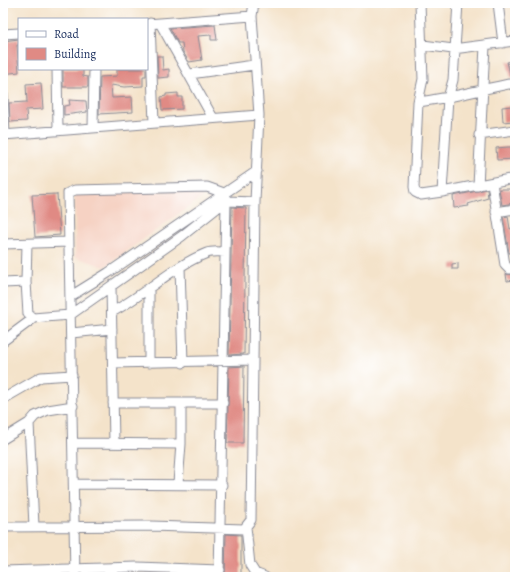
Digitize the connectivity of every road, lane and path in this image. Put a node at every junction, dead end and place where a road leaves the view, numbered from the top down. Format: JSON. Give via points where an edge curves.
{"nodes":[{"id":1,"x":254,"y":3,"type":"edge"},
{"id":2,"x":420,"y":3,"type":"edge"},
{"id":3,"x":458,"y":3,"type":"edge"},
{"id":4,"x":498,"y":3,"type":"edge"},
{"id":5,"x":252,"y":16,"type":"junction"},
{"id":6,"x":149,"y":23,"type":"edge"},
{"id":7,"x":160,"y":23,"type":"junction"},
{"id":8,"x":18,"y":33,"type":"edge"},
{"id":9,"x":3,"y":34,"type":"edge"},
{"id":10,"x":515,"y":41,"type":"edge"},
{"id":11,"x":503,"y":43,"type":"junction"},
{"id":12,"x":423,"y":46,"type":"junction"},
{"id":13,"x":485,"y":46,"type":"junction"},
{"id":14,"x":454,"y":49,"type":"junction"},
{"id":15,"x":254,"y":65,"type":"junction"},
{"id":16,"x":57,"y":70,"type":"edge"},
{"id":17,"x":94,"y":70,"type":"edge"},
{"id":18,"x":190,"y":74,"type":"junction"},
{"id":19,"x":515,"y":83,"type":"edge"},
{"id":20,"x":483,"y":89,"type":"junction"},
{"id":21,"x":3,"y":94,"type":"edge"},
{"id":22,"x":448,"y":98,"type":"junction"},
{"id":23,"x":418,"y":102,"type":"junction"},
{"id":24,"x":259,"y":115,"type":"junction"},
{"id":25,"x":213,"y":118,"type":"junction"},
{"id":26,"x":154,"y":123,"type":"junction"},
{"id":27,"x":93,"y":128,"type":"junction"},
{"id":28,"x":58,"y":130,"type":"junction"},
{"id":29,"x":515,"y":130,"type":"edge"},
{"id":30,"x":4,"y":135,"type":"edge"},
{"id":31,"x":479,"y":135,"type":"junction"},
{"id":32,"x":257,"y":171,"type":"junction"},
{"id":33,"x":515,"y":178,"type":"edge"},
{"id":34,"x":492,"y":183,"type":"junction"},
{"id":35,"x":478,"y":186,"type":"junction"},
{"id":36,"x":442,"y":192,"type":"junction"},
{"id":37,"x":226,"y":199,"type":"junction"},
{"id":38,"x":255,"y":202,"type":"junction"},
{"id":39,"x":515,"y":209,"type":"edge"},
{"id":40,"x":496,"y":212,"type":"junction"},
{"id":41,"x":69,"y":242,"type":"junction"},
{"id":42,"x":3,"y":244,"type":"edge"},
{"id":43,"x":26,"y":244,"type":"junction"},
{"id":44,"x":225,"y":252,"type":"junction"},
{"id":45,"x":180,"y":268,"type":"junction"},
{"id":46,"x":515,"y":269,"type":"edge"},
{"id":47,"x":26,"y":282,"type":"junction"},
{"id":48,"x":3,"y":283,"type":"edge"},
{"id":49,"x":111,"y":287,"type":"junction"},
{"id":50,"x":149,"y":289,"type":"junction"},
{"id":51,"x":71,"y":296,"type":"junction"},
{"id":52,"x":112,"y":312,"type":"junction"},
{"id":53,"x":70,"y":315,"type":"junction"},
{"id":54,"x":34,"y":318,"type":"junction"},
{"id":55,"x":112,"y":329,"type":"junction"},
{"id":56,"x":71,"y":333,"type":"junction"},
{"id":57,"x":3,"y":341,"type":"edge"},
{"id":58,"x":253,"y":360,"type":"junction"},
{"id":59,"x":224,"y":362,"type":"junction"},
{"id":60,"x":113,"y":363,"type":"junction"},
{"id":61,"x":149,"y":363,"type":"junction"},
{"id":62,"x":183,"y":363,"type":"junction"},
{"id":63,"x":72,"y":375,"type":"junction"},
{"id":64,"x":3,"y":399,"type":"edge"},
{"id":65,"x":113,"y":403,"type":"junction"},
{"id":66,"x":181,"y":403,"type":"junction"},
{"id":67,"x":223,"y":403,"type":"junction"},
{"id":68,"x":73,"y":406,"type":"junction"},
{"id":69,"x":29,"y":423,"type":"junction"},
{"id":70,"x":3,"y":439,"type":"edge"},
{"id":71,"x":74,"y":443,"type":"junction"},
{"id":72,"x":114,"y":443,"type":"junction"},
{"id":73,"x":181,"y":444,"type":"junction"},
{"id":74,"x":178,"y":483,"type":"junction"},
{"id":75,"x":74,"y":484,"type":"junction"},
{"id":76,"x":222,"y":485,"type":"junction"},
{"id":77,"x":34,"y":526,"type":"junction"},
{"id":78,"x":3,"y":527,"type":"edge"},
{"id":79,"x":73,"y":527,"type":"junction"},
{"id":80,"x":246,"y":527,"type":"junction"},
{"id":81,"x":221,"y":528,"type":"junction"},
{"id":82,"x":3,"y":571,"type":"edge"},
{"id":83,"x":177,"y":572,"type":"edge"},
{"id":84,"x":33,"y":573,"type":"edge"},
{"id":85,"x":75,"y":573,"type":"edge"},
{"id":86,"x":220,"y":573,"type":"edge"},
{"id":87,"x":254,"y":575,"type":"edge"},
{"id":88,"x":265,"y":577,"type":"edge"}],
"edges":[{"from":1,"to":5,"type":"street"},
{"from":2,"to":12,"type":"street"},
{"from":3,"to":14,"type":"street"},
{"from":4,"to":11,"type":"street"},
{"from":5,"to":7,"type":"street"},
{"from":5,"to":15,"type":"street"},
{"from":6,"to":7,"type":"street"},
{"from":6,"to":26,"type":"street"},
{"from":7,"to":18,"type":"street"},
{"from":8,"to":9,"type":"street"},
{"from":10,"to":11,"type":"street"},
{"from":11,"to":13,"type":"street"},
{"from":12,"to":14,"type":"street"},
{"from":12,"to":23,"type":"street","via":[[423,79]]},
{"from":13,"to":14,"type":"street"},
{"from":13,"to":20,"type":"street"},
{"from":14,"to":22,"type":"street","via":[[453,80]]},
{"from":15,"to":18,"type":"street"},
{"from":15,"to":24,"type":"street"},
{"from":16,"to":28,"type":"street"},
{"from":17,"to":27,"type":"street"},
{"from":18,"to":25,"type":"street"},
{"from":19,"to":20,"type":"street"},
{"from":20,"to":22,"type":"street"},
{"from":20,"to":31,"type":"street"},
{"from":21,"to":30,"type":"street"},
{"from":22,"to":23,"type":"street"},
{"from":22,"to":36,"type":"street"},
{"from":23,"to":36,"type":"street","via":[[415,192],[421,195]]},
{"from":24,"to":25,"type":"street"},
{"from":24,"to":32,"type":"street"},
{"from":25,"to":26,"type":"street"},
{"from":26,"to":27,"type":"street"},
{"from":27,"to":28,"type":"street"},
{"from":28,"to":30,"type":"street"},
{"from":29,"to":31,"type":"street"},
{"from":31,"to":35,"type":"street"},
{"from":32,"to":37,"type":"street"},
{"from":32,"to":38,"type":"street"},
{"from":33,"to":34,"type":"street"},
{"from":34,"to":35,"type":"street"},
{"from":34,"to":40,"type":"street"},
{"from":35,"to":36,"type":"street"},
{"from":37,"to":38,"type":"street"},
{"from":37,"to":41,"type":"street","via":[[207,188],[75,190],[68,193]]},
{"from":37,"to":44,"type":"street"},
{"from":37,"to":49,"type":"street"},
{"from":37,"to":51,"type":"street"},
{"from":38,"to":58,"type":"street"},
{"from":39,"to":40,"type":"street"},
{"from":40,"to":46,"type":"street","via":[[505,265],[509,269]]},
{"from":41,"to":43,"type":"street"},
{"from":41,"to":51,"type":"street"},
{"from":42,"to":43,"type":"street"},
{"from":43,"to":47,"type":"street"},
{"from":44,"to":45,"type":"street","via":[[208,253]]},
{"from":44,"to":59,"type":"street"},
{"from":45,"to":50,"type":"street"},
{"from":45,"to":62,"type":"street"},
{"from":47,"to":48,"type":"street"},
{"from":47,"to":54,"type":"street","via":[[28,314]]},
{"from":49,"to":52,"type":"street"},
{"from":49,"to":53,"type":"street"},
{"from":50,"to":52,"type":"street","via":[[131,303]]},
{"from":50,"to":61,"type":"street"},
{"from":51,"to":53,"type":"street"},
{"from":52,"to":55,"type":"street"},
{"from":53,"to":54,"type":"street"},
{"from":53,"to":56,"type":"street"},
{"from":54,"to":57,"type":"street"},
{"from":55,"to":56,"type":"street"},
{"from":55,"to":60,"type":"street"},
{"from":56,"to":63,"type":"street"},
{"from":58,"to":59,"type":"street"},
{"from":58,"to":80,"type":"street","via":[[251,520]]},
{"from":59,"to":62,"type":"street"},
{"from":59,"to":67,"type":"street"},
{"from":60,"to":61,"type":"street"},
{"from":60,"to":65,"type":"street"},
{"from":61,"to":62,"type":"street"},
{"from":63,"to":64,"type":"street","via":[[41,377]]},
{"from":63,"to":68,"type":"street"},
{"from":65,"to":66,"type":"street"},
{"from":65,"to":72,"type":"street"},
{"from":66,"to":67,"type":"street"},
{"from":66,"to":73,"type":"street"},
{"from":67,"to":76,"type":"street"},
{"from":68,"to":69,"type":"street","via":[[48,410],[35,416]]},
{"from":68,"to":71,"type":"street"},
{"from":69,"to":70,"type":"street"},
{"from":69,"to":77,"type":"street"},
{"from":71,"to":72,"type":"street"},
{"from":71,"to":75,"type":"street"},
{"from":72,"to":73,"type":"street"},
{"from":73,"to":74,"type":"street"},
{"from":74,"to":75,"type":"street"},
{"from":74,"to":76,"type":"street"},
{"from":75,"to":79,"type":"street"},
{"from":76,"to":81,"type":"street"},
{"from":77,"to":78,"type":"street"},
{"from":77,"to":79,"type":"street"},
{"from":79,"to":81,"type":"street"},
{"from":79,"to":85,"type":"street"},
{"from":80,"to":81,"type":"street"},
{"from":80,"to":87,"type":"street","via":[[250,565]]},
{"from":81,"to":86,"type":"street"},
{"from":82,"to":84,"type":"street"},
{"from":83,"to":85,"type":"street"},
{"from":83,"to":86,"type":"street"},
{"from":84,"to":85,"type":"street"},
{"from":87,"to":88,"type":"street"}]}
